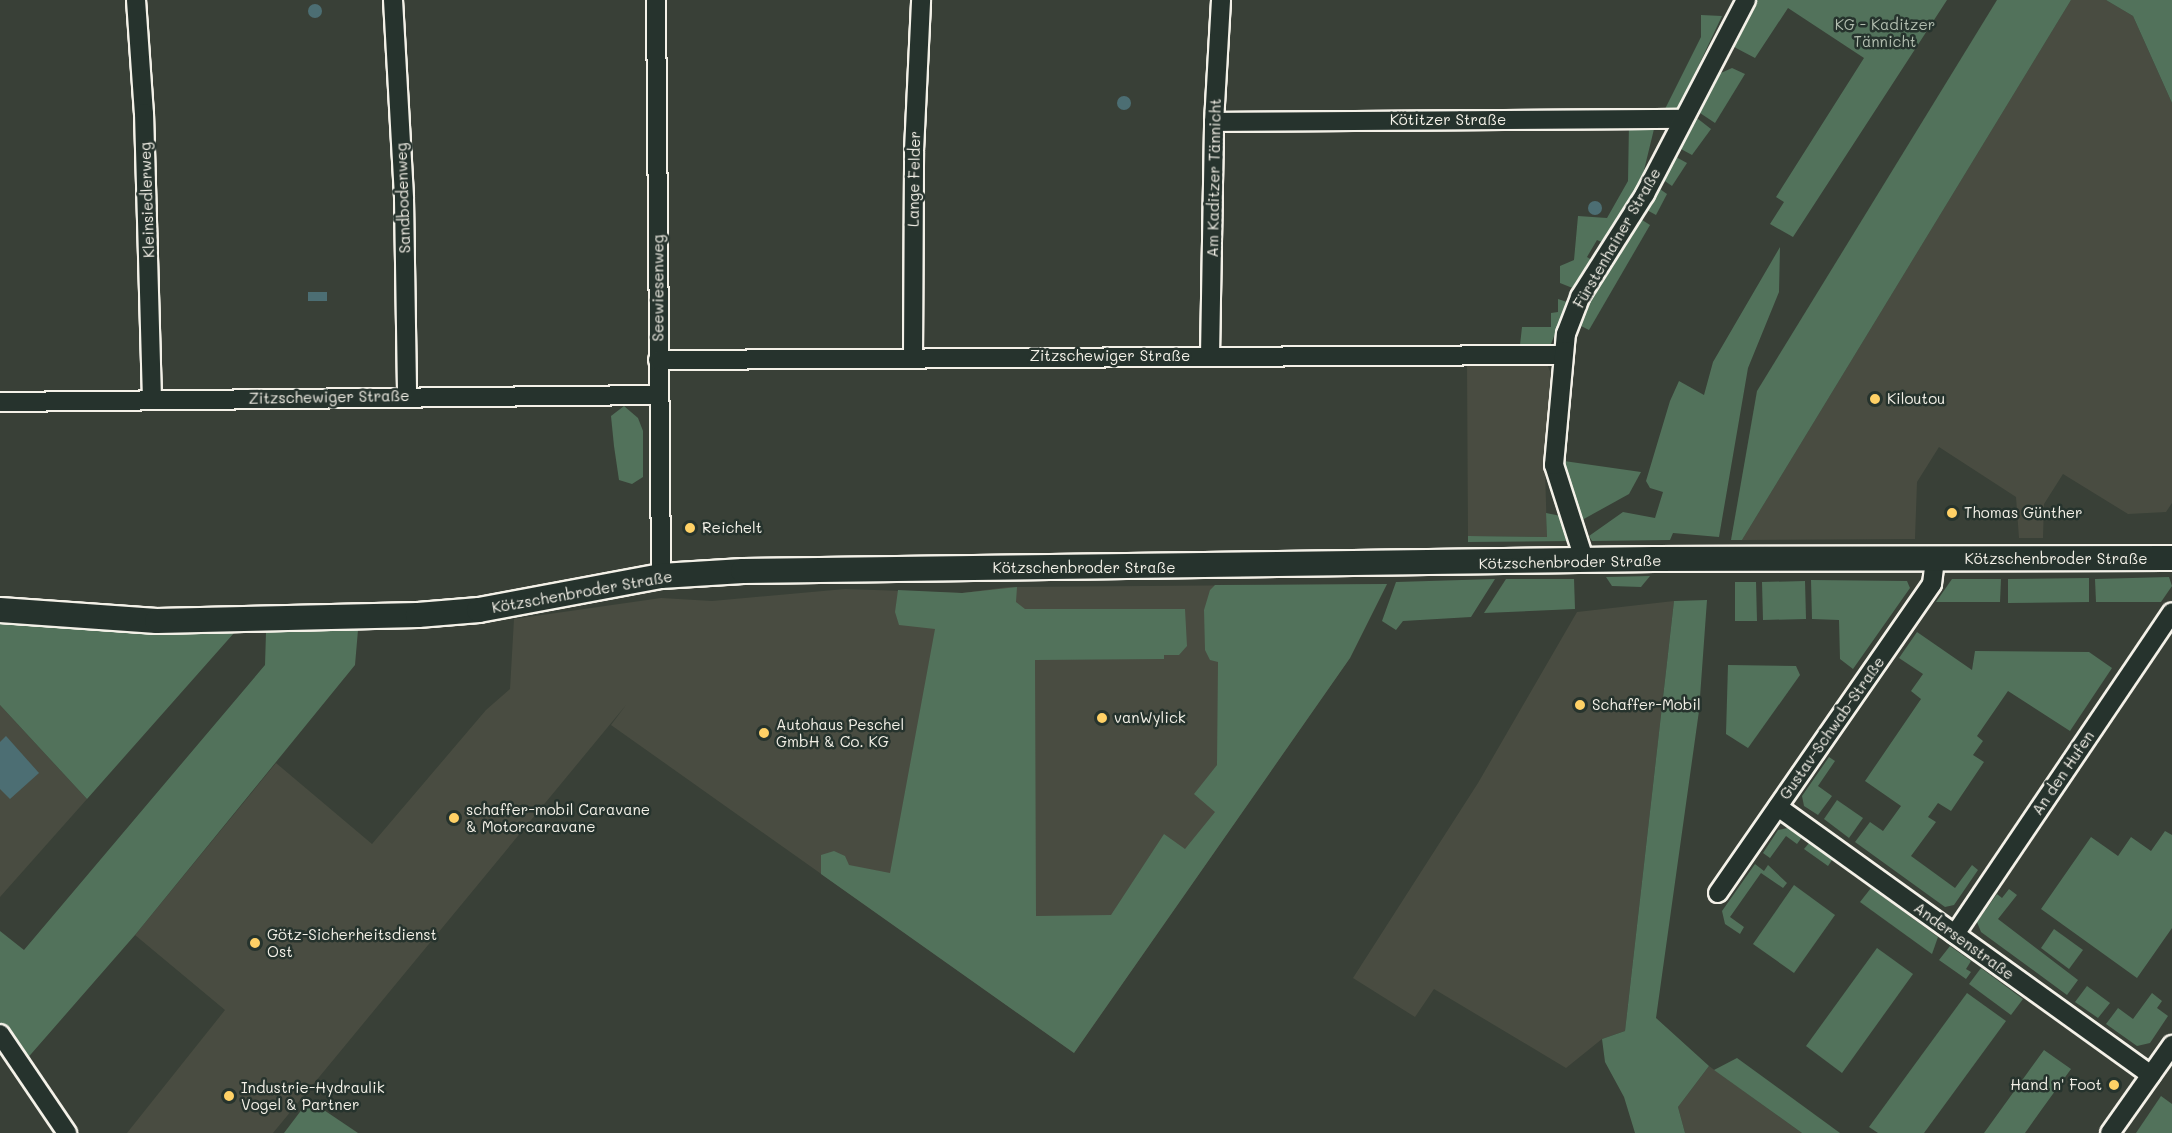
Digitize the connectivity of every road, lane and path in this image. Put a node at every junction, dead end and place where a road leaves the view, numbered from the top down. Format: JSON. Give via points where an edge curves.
{"nodes":[{"id":1,"x":136,"y":0,"type":"edge"},
{"id":2,"x":393,"y":0,"type":"edge"},
{"id":3,"x":656,"y":0,"type":"edge"},
{"id":4,"x":921,"y":0,"type":"edge"},
{"id":5,"x":1221,"y":0,"type":"edge"},
{"id":6,"x":1746,"y":0,"type":"edge"},
{"id":7,"x":1682,"y":119,"type":"junction"},
{"id":8,"x":1214,"y":122,"type":"junction"},
{"id":9,"x":1562,"y":355,"type":"junction"},
{"id":10,"x":1210,"y":356,"type":"junction"},
{"id":11,"x":913,"y":358,"type":"junction"},
{"id":12,"x":658,"y":360,"type":"junction"},
{"id":13,"x":657,"y":395,"type":"junction"},
{"id":14,"x":407,"y":396,"type":"junction"},
{"id":15,"x":152,"y":400,"type":"junction"},
{"id":16,"x":0,"y":402,"type":"edge"},
{"id":17,"x":2172,"y":558,"type":"edge"},
{"id":18,"x":1935,"y":559,"type":"junction"},
{"id":19,"x":1585,"y":562,"type":"junction"},
{"id":20,"x":661,"y":576,"type":"junction"},
{"id":21,"x":0,"y":610,"type":"edge"},
{"id":22,"x":2172,"y":612,"type":"edge"},
{"id":23,"x":1778,"y":807,"type":"junction"},
{"id":24,"x":1718,"y":893,"type":"dead end"},
{"id":25,"x":1954,"y":934,"type":"junction"},
{"id":26,"x":0,"y":1034,"type":"edge"},
{"id":27,"x":2172,"y":1045,"type":"edge"},
{"id":28,"x":2151,"y":1075,"type":"junction"},
{"id":29,"x":67,"y":1133,"type":"edge"},
{"id":30,"x":2110,"y":1133,"type":"edge"}],
"edges":[{"from":1,"to":15,"type":"street","name":"Kleinsiedlerweg","via":[[144,113]]},
{"from":2,"to":14,"type":"street","name":"Sandbodenweg","via":[[404,199]]},
{"from":3,"to":12,"type":"street","name":"Seewiesenweg"},
{"from":4,"to":11,"type":"street","name":"Lange Felder","via":[[914,152]]},
{"from":5,"to":8,"type":"street","name":"Am Kaditzer Tännicht"},
{"from":6,"to":7,"type":"street","name":"Fürstenhainer Straße"},
{"from":7,"to":8,"type":"street","name":"Kötitzer Straße"},
{"from":7,"to":9,"type":"street","name":"Fürstenhainer Straße","via":[[1645,194],[1580,297]]},
{"from":8,"to":10,"type":"street","name":"Am Kaditzer Tännicht"},
{"from":9,"to":10,"type":"street","name":"Zitzschewiger Straße"},
{"from":9,"to":19,"type":"street","name":"Fürstenhainer Straße","via":[[1554,465]]},
{"from":10,"to":11,"type":"street","name":"Zitzschewiger Straße"},
{"from":11,"to":12,"type":"street","name":"Zitzschewiger Straße"},
{"from":12,"to":13,"type":"street","name":"Seewiesenweg"},
{"from":13,"to":14,"type":"street","name":"Zitzschewiger Straße"},
{"from":13,"to":20,"type":"street","name":"Seewiesenweg"},
{"from":14,"to":15,"type":"street","name":"Zitzschewiger Straße"},
{"from":15,"to":16,"type":"street","name":"Zitzschewiger Straße"},
{"from":17,"to":18,"type":"street","name":"Kötzschenbroder Straße"},
{"from":18,"to":19,"type":"street","name":"Kötzschenbroder Straße"},
{"from":18,"to":23,"type":"street","name":"Gustav-Schwab-Straße","via":[[1932,584]]},
{"from":19,"to":20,"type":"street","name":"Kötzschenbroder Straße","via":[[743,571]]},
{"from":20,"to":21,"type":"street","name":"Kötzschenbroder Straße","via":[[479,610],[418,615],[157,621]]},
{"from":22,"to":25,"type":"street","name":"An den Hufen"},
{"from":23,"to":24,"type":"street","name":"Gustav-Schwab-Straße"},
{"from":23,"to":25,"type":"street","name":"Andersenstraße"},
{"from":25,"to":28,"type":"street","name":"Andersenstraße"},
{"from":26,"to":29,"type":"street"},
{"from":27,"to":28,"type":"street"},
{"from":28,"to":30,"type":"street"}]}
